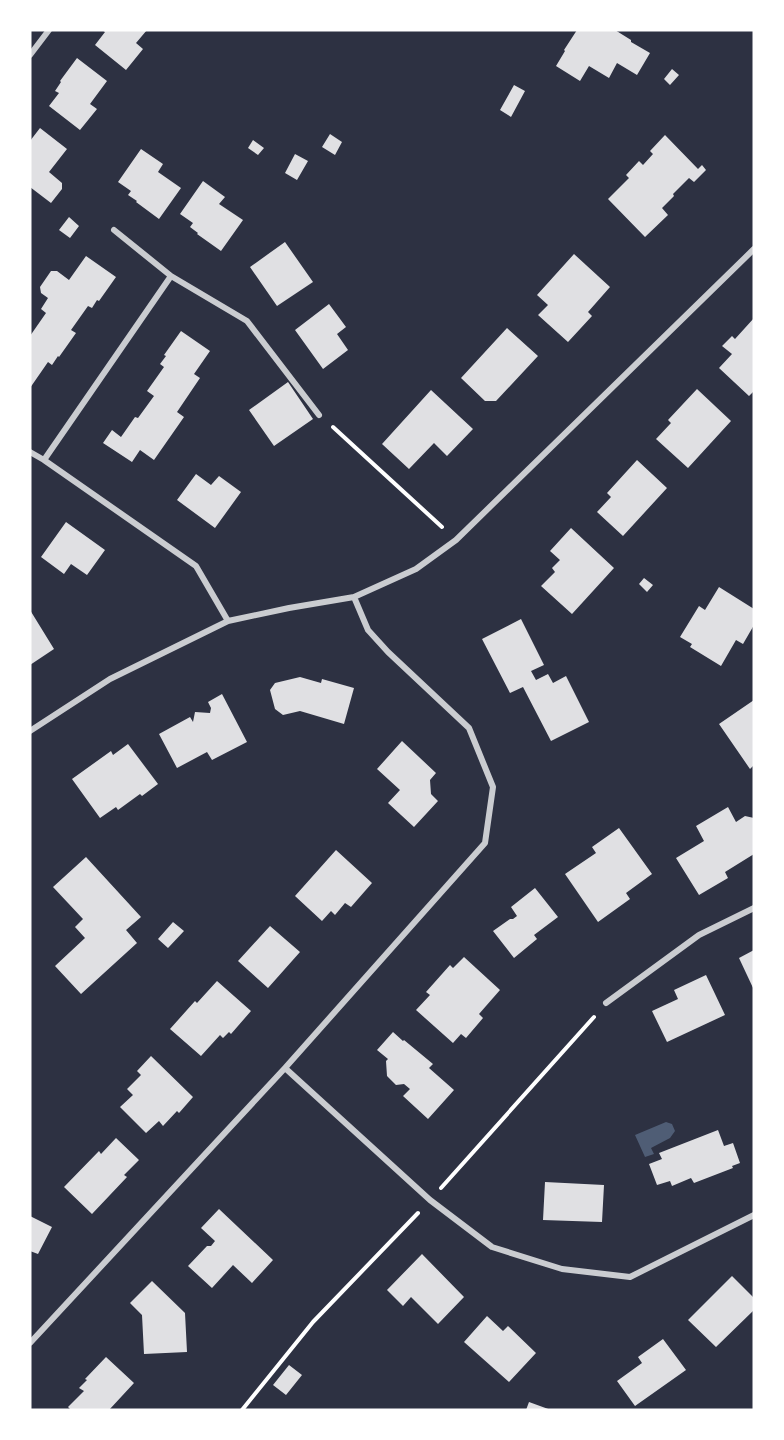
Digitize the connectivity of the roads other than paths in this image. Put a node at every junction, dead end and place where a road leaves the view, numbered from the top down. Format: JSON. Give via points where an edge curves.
{"nodes":[{"id":1,"x":49,"y":30,"type":"edge"},
{"id":2,"x":30,"y":55,"type":"edge"},
{"id":3,"x":114,"y":230,"type":"dead end"},
{"id":4,"x":754,"y":249,"type":"edge"},
{"id":5,"x":171,"y":276,"type":"junction"},
{"id":6,"x":319,"y":415,"type":"road end"},
{"id":7,"x":30,"y":452,"type":"edge"},
{"id":8,"x":44,"y":460,"type":"junction"},
{"id":9,"x":354,"y":597,"type":"junction"},
{"id":10,"x":228,"y":621,"type":"junction"},
{"id":11,"x":30,"y":731,"type":"edge"},
{"id":12,"x":754,"y":908,"type":"edge"},
{"id":13,"x":606,"y":1003,"type":"dead end"},
{"id":14,"x":285,"y":1068,"type":"junction"},
{"id":15,"x":754,"y":1215,"type":"edge"},
{"id":16,"x":30,"y":1343,"type":"edge"}],
"edges":[{"from":1,"to":2,"type":"street"},
{"from":3,"to":5,"type":"street"},
{"from":4,"to":9,"type":"street","via":[[456,540],[416,569]]},
{"from":5,"to":6,"type":"street","via":[[248,321]]},
{"from":5,"to":8,"type":"street"},
{"from":7,"to":8,"type":"street"},
{"from":8,"to":10,"type":"street","via":[[196,566]]},
{"from":9,"to":10,"type":"street"},
{"from":9,"to":14,"type":"street","via":[[368,630],[469,728],[493,787],[484,843]]},
{"from":10,"to":11,"type":"street","via":[[110,679]]},
{"from":12,"to":13,"type":"street","via":[[699,935]]},
{"from":14,"to":15,"type":"street","via":[[430,1200],[492,1248],[562,1269],[630,1277]]},
{"from":14,"to":16,"type":"street"}]}
